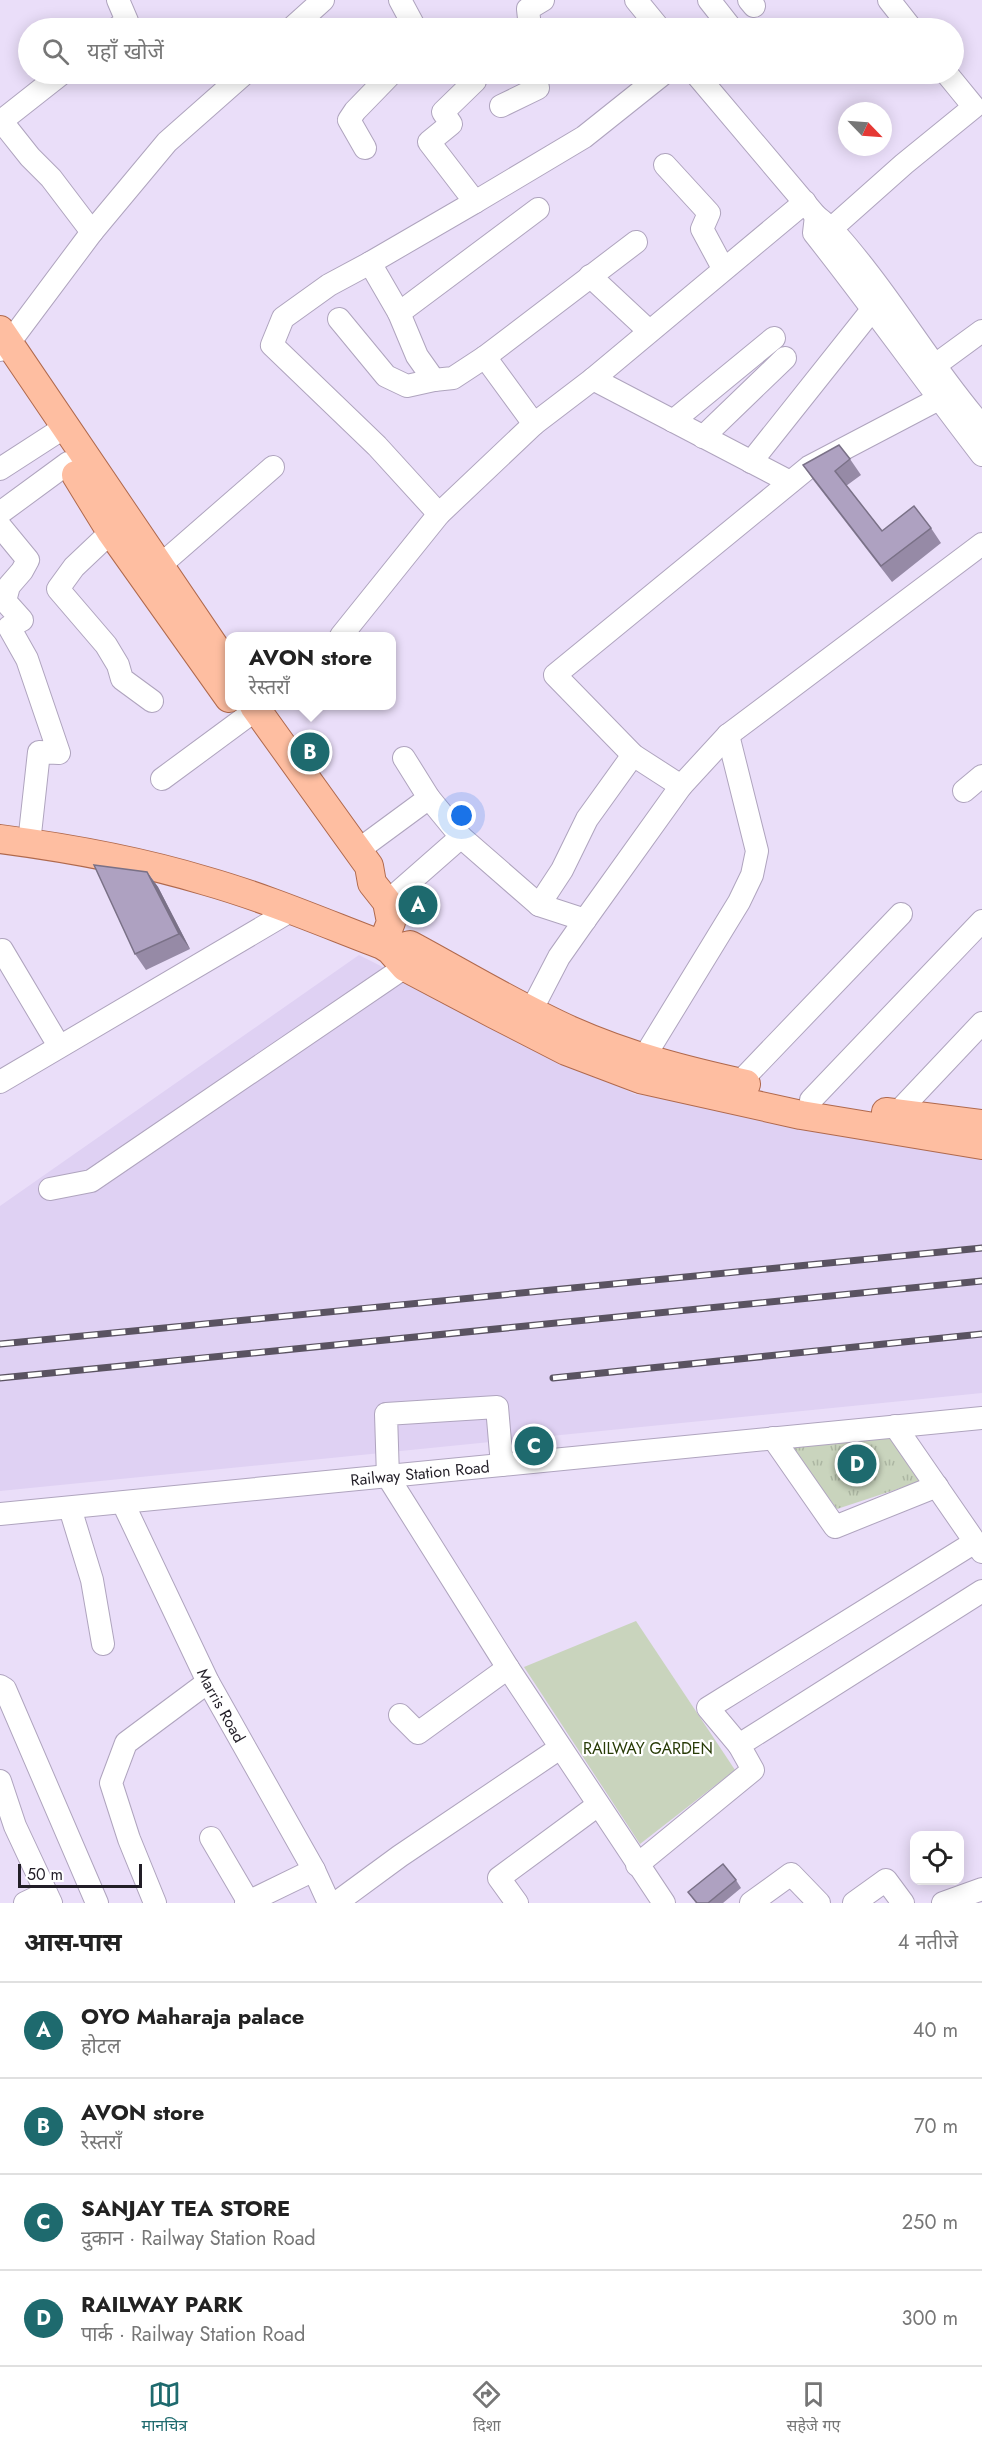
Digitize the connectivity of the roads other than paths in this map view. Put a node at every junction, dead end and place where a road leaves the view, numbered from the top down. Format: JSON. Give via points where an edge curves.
{"nodes":[{"id":1,"x":118,"y":0,"type":"edge"},
{"id":2,"x":400,"y":0,"type":"edge"},
{"id":3,"x":543,"y":0,"type":"edge"},
{"id":4,"x":636,"y":0,"type":"edge"},
{"id":5,"x":709,"y":0,"type":"edge"},
{"id":6,"x":889,"y":0,"type":"edge"},
{"id":7,"x":318,"y":1,"type":"edge"},
{"id":8,"x":126,"y":18,"type":"edge"},
{"id":9,"x":302,"y":18,"type":"edge"},
{"id":10,"x":410,"y":18,"type":"edge"},
{"id":11,"x":529,"y":18,"type":"edge"},
{"id":12,"x":650,"y":18,"type":"edge"},
{"id":13,"x":723,"y":18,"type":"edge"},
{"id":14,"x":902,"y":18,"type":"edge"},
{"id":15,"x":50,"y":84,"type":"edge"},
{"id":16,"x":233,"y":84,"type":"edge"},
{"id":17,"x":381,"y":84,"type":"edge"},
{"id":18,"x":472,"y":84,"type":"edge"},
{"id":19,"x":537,"y":84,"type":"edge"},
{"id":20,"x":650,"y":84,"type":"edge"},
{"id":21,"x":705,"y":84,"type":"edge"},
{"id":22,"x":955,"y":84,"type":"edge"},
{"id":23,"x":501,"y":106,"type":"dead end"},
{"id":24,"x":3,"y":125,"type":"edge"},
{"id":25,"x":365,"y":148,"type":"dead end"},
{"id":26,"x":665,"y":165,"type":"dead end"},
{"id":27,"x":475,"y":202,"type":"junction"},
{"id":28,"x":538,"y":208,"type":"dead end"},
{"id":29,"x":818,"y":215,"type":"junction"},
{"id":30,"x":92,"y":232,"type":"junction"},
{"id":31,"x":636,"y":242,"type":"dead end"},
{"id":32,"x":370,"y":263,"type":"junction"},
{"id":33,"x":723,"y":268,"type":"junction"},
{"id":34,"x":590,"y":276,"type":"junction"},
{"id":35,"x":879,"y":301,"type":"junction"},
{"id":36,"x":399,"y":313,"type":"junction"},
{"id":37,"x":339,"y":319,"type":"dead end"},
{"id":38,"x":982,"y":331,"type":"edge"},
{"id":39,"x":649,"y":332,"type":"junction"},
{"id":40,"x":774,"y":338,"type":"dead end"},
{"id":41,"x":2,"y":346,"type":"edge"},
{"id":42,"x":485,"y":357,"type":"junction"},
{"id":43,"x":785,"y":358,"type":"dead end"},
{"id":44,"x":934,"y":366,"type":"junction"},
{"id":45,"x":594,"y":379,"type":"junction"},
{"id":46,"x":434,"y":380,"type":"junction"},
{"id":47,"x":945,"y":395,"type":"junction"},
{"id":48,"x":673,"y":421,"type":"junction"},
{"id":49,"x":534,"y":424,"type":"junction"},
{"id":50,"x":982,"y":426,"type":"edge"},
{"id":51,"x":58,"y":432,"type":"junction"},
{"id":52,"x":703,"y":436,"type":"junction"},
{"id":53,"x":982,"y":455,"type":"edge"},
{"id":54,"x":751,"y":462,"type":"junction"},
{"id":55,"x":68,"y":463,"type":"junction"},
{"id":56,"x":273,"y":467,"type":"dead end"},
{"id":57,"x":0,"y":469,"type":"edge"},
{"id":58,"x":790,"y":482,"type":"junction"},
{"id":59,"x":0,"y":513,"type":"edge"},
{"id":60,"x":439,"y":514,"type":"junction"},
{"id":61,"x":0,"y":526,"type":"edge"},
{"id":62,"x":111,"y":532,"type":"junction"},
{"id":63,"x":982,"y":544,"type":"edge"},
{"id":64,"x":152,"y":573,"type":"junction"},
{"id":65,"x":344,"y":632,"type":"edge"},
{"id":66,"x":225,"y":663,"type":"edge"},
{"id":67,"x":225,"y":677,"type":"edge"},
{"id":68,"x":152,"y":701,"type":"dead end"},
{"id":69,"x":242,"y":710,"type":"edge"},
{"id":70,"x":248,"y":710,"type":"edge"},
{"id":71,"x":728,"y":735,"type":"junction"},
{"id":72,"x":633,"y":755,"type":"junction"},
{"id":73,"x":404,"y":758,"type":"dead end"},
{"id":74,"x":982,"y":776,"type":"edge"},
{"id":75,"x":162,"y":779,"type":"dead end"},
{"id":76,"x":681,"y":786,"type":"junction"},
{"id":77,"x":964,"y":791,"type":"dead end"},
{"id":78,"x":429,"y":798,"type":"junction"},
{"id":79,"x":319,"y":811,"type":"junction"},
{"id":80,"x":461,"y":837,"type":"junction"},
{"id":81,"x":0,"y":839,"type":"edge"},
{"id":82,"x":28,"y":843,"type":"junction"},
{"id":83,"x":357,"y":851,"type":"junction"},
{"id":84,"x":380,"y":893,"type":"junction"},
{"id":85,"x":539,"y":905,"type":"junction"},
{"id":86,"x":292,"y":910,"type":"junction"},
{"id":87,"x":901,"y":914,"type":"dead end"},
{"id":88,"x":585,"y":920,"type":"junction"},
{"id":89,"x":982,"y":921,"type":"edge"},
{"id":90,"x":2,"y":950,"type":"dead end"},
{"id":91,"x":392,"y":954,"type":"junction"},
{"id":92,"x":531,"y":1011,"type":"junction"},
{"id":93,"x":982,"y":1023,"type":"edge"},
{"id":94,"x":59,"y":1046,"type":"junction"},
{"id":95,"x":643,"y":1059,"type":"junction"},
{"id":96,"x":0,"y":1082,"type":"edge"},
{"id":97,"x":740,"y":1083,"type":"junction"},
{"id":98,"x":812,"y":1100,"type":"junction"},
{"id":99,"x":897,"y":1113,"type":"junction"},
{"id":100,"x":970,"y":1133,"type":"edge"},
{"id":101,"x":50,"y":1189,"type":"dead end"},
{"id":102,"x":982,"y":1418,"type":"edge"},
{"id":103,"x":895,"y":1426,"type":"junction"},
{"id":104,"x":773,"y":1438,"type":"junction"},
{"id":105,"x":502,"y":1465,"type":"junction"},
{"id":106,"x":388,"y":1477,"type":"junction"},
{"id":107,"x":937,"y":1486,"type":"junction"},
{"id":108,"x":123,"y":1503,"type":"junction"},
{"id":109,"x":70,"y":1508,"type":"junction"},
{"id":110,"x":0,"y":1514,"type":"edge"},
{"id":111,"x":978,"y":1547,"type":"edge"},
{"id":112,"x":982,"y":1591,"type":"edge"},
{"id":113,"x":103,"y":1644,"type":"dead end"},
{"id":114,"x":508,"y":1668,"type":"junction"},
{"id":115,"x":207,"y":1682,"type":"junction"},
{"id":116,"x":0,"y":1686,"type":"edge"},
{"id":117,"x":400,"y":1715,"type":"dead end"},
{"id":118,"x":739,"y":1745,"type":"junction"},
{"id":119,"x":560,"y":1748,"type":"junction"},
{"id":120,"x":0,"y":1781,"type":"edge"},
{"id":121,"x":598,"y":1805,"type":"junction"},
{"id":122,"x":7,"y":1829,"type":"edge"},
{"id":123,"x":211,"y":1838,"type":"dead end"},
{"id":124,"x":637,"y":1865,"type":"junction"},
{"id":125,"x":314,"y":1870,"type":"junction"},
{"id":126,"x":982,"y":1889,"type":"edge"},
{"id":127,"x":48,"y":1898,"type":"edge"},
{"id":128,"x":247,"y":1902,"type":"edge"},
{"id":129,"x":25,"y":1903,"type":"edge"},
{"id":130,"x":97,"y":1903,"type":"edge"},
{"id":131,"x":154,"y":1903,"type":"edge"},
{"id":132,"x":329,"y":1903,"type":"edge"},
{"id":133,"x":336,"y":1903,"type":"edge"},
{"id":134,"x":517,"y":1903,"type":"edge"},
{"id":135,"x":664,"y":1903,"type":"edge"},
{"id":136,"x":751,"y":1903,"type":"edge"},
{"id":137,"x":819,"y":1903,"type":"edge"},
{"id":138,"x":854,"y":1903,"type":"edge"},
{"id":139,"x":903,"y":1903,"type":"edge"},
{"id":140,"x":943,"y":1903,"type":"edge"}],
"edges":[{"from":1,"to":8,"type":"street"},
{"from":2,"to":10,"type":"street"},
{"from":3,"to":11,"type":"street","via":[[528,9]]},
{"from":4,"to":12,"type":"street"},
{"from":5,"to":13,"type":"street"},
{"from":6,"to":14,"type":"street"},
{"from":7,"to":9,"type":"street"},
{"from":15,"to":24,"type":"street"},
{"from":16,"to":30,"type":"street","via":[[167,142]]},
{"from":17,"to":25,"type":"street","via":[[349,120]]},
{"from":18,"to":27,"type":"street","via":[[443,112],[451,124],[429,142]]},
{"from":19,"to":23,"type":"street","via":[[538,88]]},
{"from":20,"to":27,"type":"street","via":[[584,137]]},
{"from":21,"to":29,"type":"street"},
{"from":22,"to":29,"type":"street","via":[[974,107],[904,164]]},
{"from":24,"to":30,"type":"street","via":[[51,178]]},
{"from":26,"to":33,"type":"street","via":[[709,213],[702,229]]},
{"from":27,"to":32,"type":"street"},
{"from":28,"to":36,"type":"street"},
{"from":29,"to":33,"type":"street"},
{"from":29,"to":35,"type":"street","via":[[814,232]]},
{"from":30,"to":41,"type":"street"},
{"from":31,"to":34,"type":"street"},
{"from":32,"to":36,"type":"street"},
{"from":32,"to":60,"type":"street","via":[[329,285],[283,318],[272,345],[377,446]]},
{"from":33,"to":39,"type":"street"},
{"from":34,"to":39,"type":"street"},
{"from":34,"to":42,"type":"street"},
{"from":35,"to":44,"type":"street"},
{"from":35,"to":47,"type":"street"},
{"from":35,"to":54,"type":"street"},
{"from":36,"to":46,"type":"street","via":[[417,356]]},
{"from":37,"to":46,"type":"street","via":[[386,376],[407,386]]},
{"from":38,"to":44,"type":"street"},
{"from":39,"to":45,"type":"street"},
{"from":40,"to":48,"type":"street"},
{"from":41,"to":51,"type":"main road"},
{"from":42,"to":46,"type":"street","via":[[453,378]]},
{"from":42,"to":49,"type":"street"},
{"from":43,"to":52,"type":"street"},
{"from":44,"to":47,"type":"street"},
{"from":45,"to":48,"type":"street"},
{"from":45,"to":49,"type":"street"},
{"from":47,"to":50,"type":"street"},
{"from":47,"to":53,"type":"street"},
{"from":47,"to":58,"type":"street","via":[[809,467]]},
{"from":48,"to":52,"type":"street"},
{"from":49,"to":60,"type":"street"},
{"from":51,"to":55,"type":"main road"},
{"from":51,"to":57,"type":"street"},
{"from":51,"to":64,"type":"main road"},
{"from":52,"to":54,"type":"street"},
{"from":54,"to":58,"type":"street"},
{"from":55,"to":59,"type":"street"},
{"from":55,"to":62,"type":"main road"},
{"from":56,"to":64,"type":"street"},
{"from":58,"to":72,"type":"street","via":[[555,675]]},
{"from":60,"to":65,"type":"street"},
{"from":61,"to":82,"type":"street","via":[[28,560],[9,586],[6,601],[22,620],[9,627],[27,659],[59,753],[39,752]]},
{"from":62,"to":64,"type":"main road"},
{"from":62,"to":68,"type":"street","via":[[74,567],[58,589],[106,645],[122,679]]},
{"from":63,"to":71,"type":"street"},
{"from":64,"to":66,"type":"main road"},
{"from":64,"to":67,"type":"main road"},
{"from":69,"to":75,"type":"street"},
{"from":70,"to":79,"type":"main road"},
{"from":71,"to":76,"type":"street"},
{"from":71,"to":95,"type":"street","via":[[756,851],[752,875]]},
{"from":72,"to":76,"type":"street"},
{"from":72,"to":85,"type":"street","via":[[587,819],[562,870]]},
{"from":73,"to":78,"type":"street"},
{"from":74,"to":77,"type":"street"},
{"from":76,"to":88,"type":"street"},
{"from":78,"to":80,"type":"street"},
{"from":78,"to":83,"type":"street"},
{"from":79,"to":83,"type":"main road"},
{"from":79,"to":84,"type":"main road","via":[[357,877]]},
{"from":80,"to":84,"type":"street"},
{"from":80,"to":85,"type":"street"},
{"from":81,"to":82,"type":"main road"},
{"from":82,"to":86,"type":"main road","via":[[148,866]]},
{"from":83,"to":84,"type":"main road","via":[[369,866]]},
{"from":84,"to":91,"type":"main road","via":[[391,922]]},
{"from":85,"to":88,"type":"street"},
{"from":86,"to":91,"type":"main road"},
{"from":86,"to":94,"type":"street"},
{"from":87,"to":97,"type":"street"},
{"from":88,"to":92,"type":"street"},
{"from":89,"to":98,"type":"street"},
{"from":90,"to":94,"type":"street"},
{"from":91,"to":92,"type":"main road","via":[[410,945]]},
{"from":91,"to":100,"type":"main road","via":[[566,1051],[640,1079],[801,1115]]},
{"from":91,"to":101,"type":"street","via":[[91,1181]]},
{"from":92,"to":95,"type":"main road"},
{"from":93,"to":99,"type":"street"},
{"from":94,"to":96,"type":"street"},
{"from":95,"to":97,"type":"main road"},
{"from":97,"to":98,"type":"main road"},
{"from":98,"to":99,"type":"main road"},
{"from":99,"to":100,"type":"main road"},
{"from":102,"to":103,"type":"street","name":"Railway Station Road"},
{"from":103,"to":104,"type":"street","name":"Railway Station Road"},
{"from":103,"to":107,"type":"street"},
{"from":104,"to":105,"type":"street","name":"Railway Station Road"},
{"from":104,"to":107,"type":"street","via":[[835,1527]]},
{"from":105,"to":106,"type":"street","name":"Railway Station Road"},
{"from":105,"to":106,"type":"street","via":[[497,1407],[386,1414]]},
{"from":106,"to":108,"type":"street","name":"Railway Station Road"},
{"from":106,"to":114,"type":"street"},
{"from":107,"to":111,"type":"street"},
{"from":108,"to":109,"type":"street","name":"Railway Station Road"},
{"from":108,"to":115,"type":"street","name":"Marris Road"},
{"from":109,"to":110,"type":"street","name":"Railway Station Road"},
{"from":109,"to":113,"type":"street","via":[[92,1580]]},
{"from":111,"to":118,"type":"street","via":[[708,1708]]},
{"from":112,"to":118,"type":"street"},
{"from":114,"to":117,"type":"street","via":[[418,1733]]},
{"from":114,"to":119,"type":"street"},
{"from":115,"to":125,"type":"street","name":"Marris Road"},
{"from":115,"to":131,"type":"street","via":[[126,1743],[111,1784]]},
{"from":116,"to":130,"type":"street","via":[[5,1689]]},
{"from":118,"to":124,"type":"street","via":[[753,1770]]},
{"from":119,"to":121,"type":"street"},
{"from":119,"to":133,"type":"street"},
{"from":120,"to":122,"type":"street"},
{"from":121,"to":124,"type":"street"},
{"from":121,"to":134,"type":"street","via":[[499,1878]]},
{"from":122,"to":127,"type":"street"},
{"from":123,"to":128,"type":"street"},
{"from":124,"to":135,"type":"street"},
{"from":125,"to":128,"type":"street"},
{"from":125,"to":132,"type":"street","name":"Marris Road"},
{"from":126,"to":140,"type":"street"},
{"from":127,"to":129,"type":"street"},
{"from":136,"to":137,"type":"street","via":[[791,1874]]},
{"from":138,"to":139,"type":"street","via":[[886,1880]]}]}
